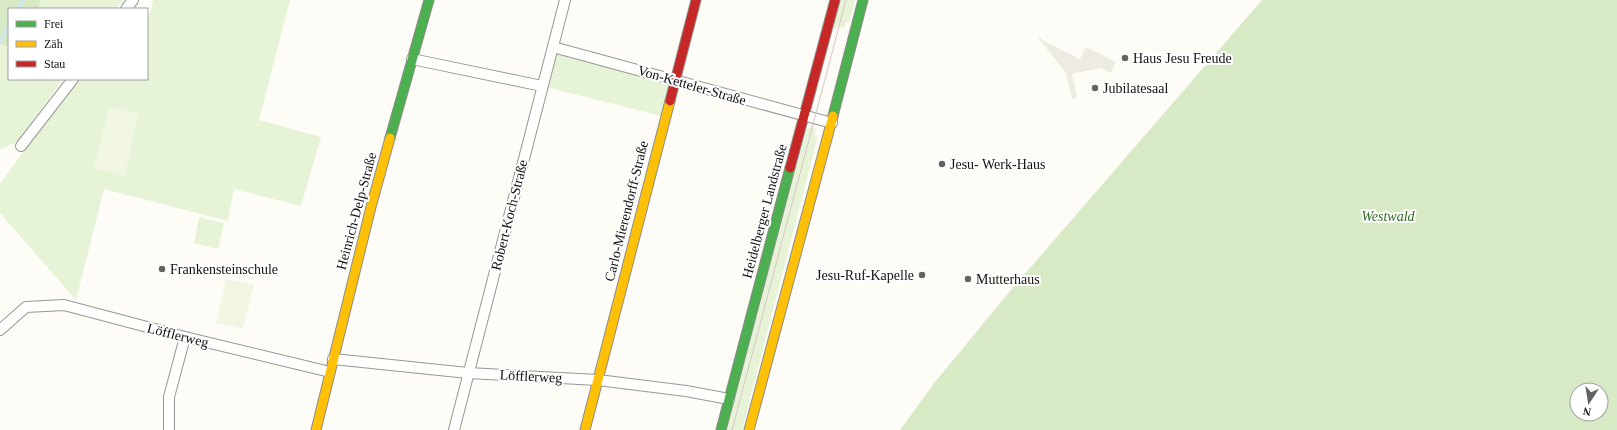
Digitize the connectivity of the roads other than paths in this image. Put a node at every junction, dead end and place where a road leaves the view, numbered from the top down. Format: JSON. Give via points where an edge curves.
{"nodes":[{"id":1,"x":133,"y":0,"type":"edge"},
{"id":2,"x":429,"y":0,"type":"edge"},
{"id":3,"x":565,"y":0,"type":"edge"},
{"id":4,"x":696,"y":0,"type":"edge"},
{"id":5,"x":835,"y":0,"type":"edge"},
{"id":6,"x":863,"y":0,"type":"edge"},
{"id":7,"x":127,"y":8,"type":"edge"},
{"id":8,"x":553,"y":47,"type":"junction"},
{"id":9,"x":412,"y":59,"type":"junction"},
{"id":10,"x":72,"y":80,"type":"edge"},
{"id":11,"x":675,"y":80,"type":"junction"},
{"id":12,"x":542,"y":86,"type":"junction"},
{"id":13,"x":804,"y":115,"type":"junction"},
{"id":14,"x":832,"y":123,"type":"junction"},
{"id":15,"x":21,"y":146,"type":"dead end"},
{"id":16,"x":0,"y":330,"type":"edge"},
{"id":17,"x":185,"y":337,"type":"junction"},
{"id":18,"x":333,"y":360,"type":"junction"},
{"id":19,"x":330,"y":372,"type":"junction"},
{"id":20,"x":468,"y":373,"type":"junction"},
{"id":21,"x":598,"y":380,"type":"junction"},
{"id":22,"x":729,"y":399,"type":"junction"},
{"id":23,"x":169,"y":430,"type":"edge"},
{"id":24,"x":316,"y":430,"type":"edge"},
{"id":25,"x":454,"y":430,"type":"edge"},
{"id":26,"x":585,"y":430,"type":"edge"},
{"id":27,"x":721,"y":430,"type":"edge"},
{"id":28,"x":749,"y":430,"type":"edge"}],
"edges":[{"from":1,"to":7,"type":"street"},
{"from":2,"to":9,"type":"street","name":"Heinrich-Delp-Straße"},
{"from":3,"to":8,"type":"street","name":"Robert-Koch-Straße"},
{"from":4,"to":11,"type":"street","name":"Carlo-Mierendorff-Straße"},
{"from":5,"to":13,"type":"street","name":"Heidelberger Landstraße"},
{"from":6,"to":14,"type":"street"},
{"from":8,"to":11,"type":"street","name":"Von-Ketteler-Straße"},
{"from":8,"to":12,"type":"street","name":"Robert-Koch-Straße"},
{"from":9,"to":12,"type":"street"},
{"from":9,"to":18,"type":"street","name":"Heinrich-Delp-Straße","via":[[371,206]]},
{"from":10,"to":15,"type":"street"},
{"from":11,"to":13,"type":"street","name":"Von-Ketteler-Straße"},
{"from":11,"to":21,"type":"street","name":"Carlo-Mierendorff-Straße"},
{"from":12,"to":20,"type":"street","name":"Robert-Koch-Straße"},
{"from":13,"to":14,"type":"street","name":"Von-Ketteler-Straße"},
{"from":13,"to":22,"type":"street","name":"Heidelberger Landstraße"},
{"from":14,"to":28,"type":"street"},
{"from":16,"to":17,"type":"street","name":"Löfflerweg","via":[[26,307],[64,305]]},
{"from":17,"to":19,"type":"street","name":"Löfflerweg"},
{"from":17,"to":23,"type":"street","via":[[169,397]]},
{"from":18,"to":19,"type":"street","name":"Heinrich-Delp-Straße"},
{"from":18,"to":20,"type":"street","name":"Löfflerweg"},
{"from":19,"to":24,"type":"street","name":"Heinrich-Delp-Straße"},
{"from":20,"to":21,"type":"street","name":"Löfflerweg"},
{"from":20,"to":25,"type":"street","name":"Robert-Koch-Straße"},
{"from":21,"to":22,"type":"street","name":"Löfflerweg"},
{"from":21,"to":26,"type":"street","name":"Carlo-Mierendorff-Straße"},
{"from":22,"to":27,"type":"street","name":"Heidelberger Landstraße"}]}
